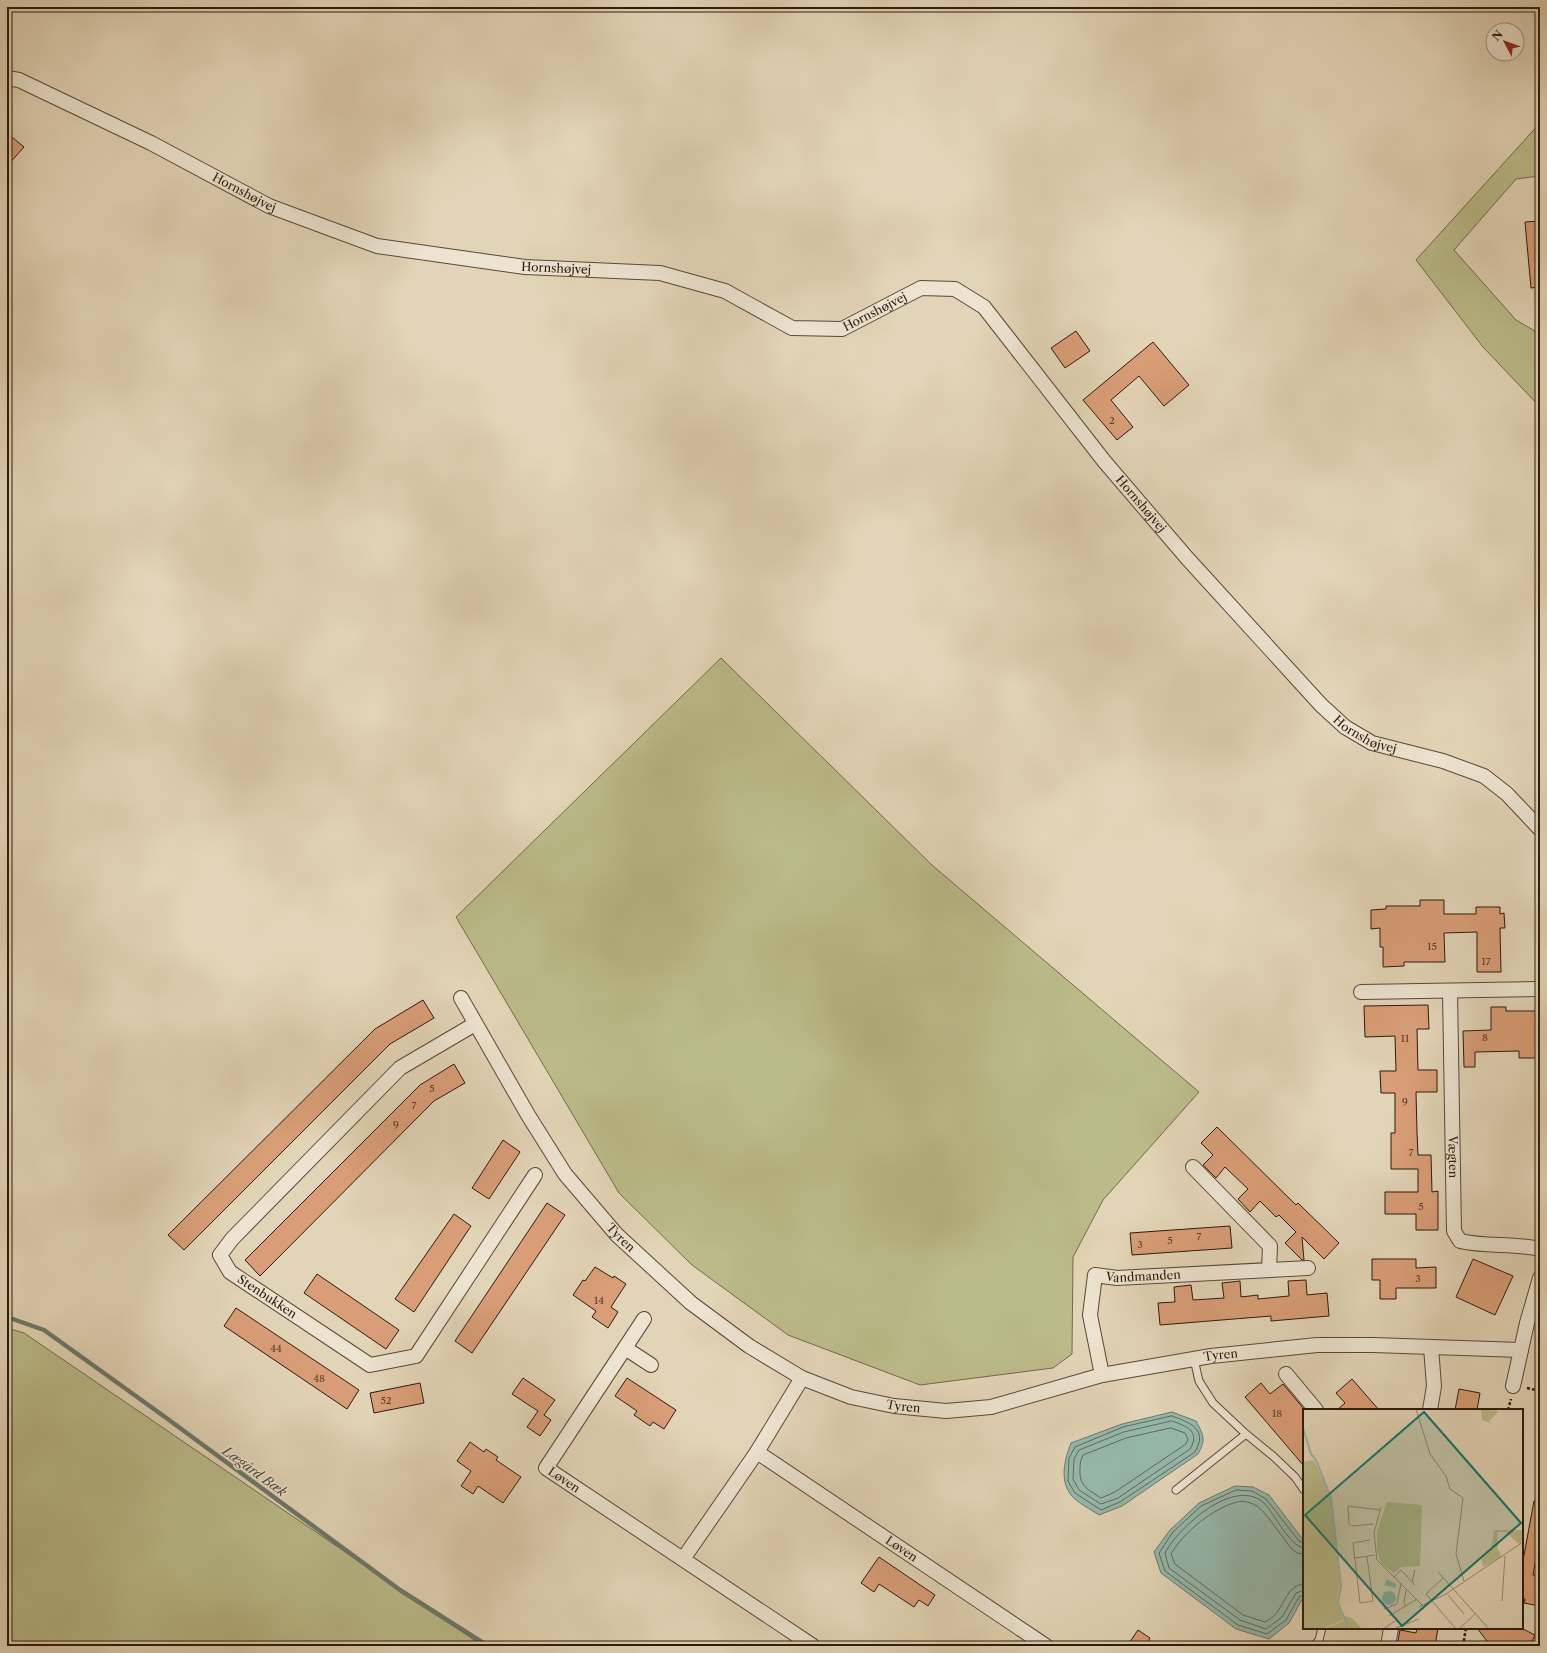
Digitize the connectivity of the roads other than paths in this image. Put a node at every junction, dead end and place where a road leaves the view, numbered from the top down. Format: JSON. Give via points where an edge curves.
{"nodes":[{"id":1,"x":7,"y":78,"type":"edge"},
{"id":2,"x":1540,"y":829,"type":"edge"},
{"id":3,"x":1540,"y":990,"type":"edge"},
{"id":4,"x":1450,"y":991,"type":"junction"},
{"id":5,"x":1361,"y":992,"type":"dead end"},
{"id":6,"x":461,"y":998,"type":"dead end"},
{"id":7,"x":475,"y":1024,"type":"junction"},
{"id":8,"x":1192,"y":1167,"type":"dead end"},
{"id":9,"x":535,"y":1175,"type":"dead end"},
{"id":10,"x":1540,"y":1249,"type":"edge"},
{"id":11,"x":1308,"y":1268,"type":"dead end"},
{"id":12,"x":1269,"y":1270,"type":"junction"},
{"id":13,"x":1540,"y":1278,"type":"edge"},
{"id":14,"x":644,"y":1319,"type":"dead end"},
{"id":15,"x":1431,"y":1347,"type":"junction"},
{"id":16,"x":625,"y":1348,"type":"junction"},
{"id":17,"x":1520,"y":1350,"type":"junction"},
{"id":18,"x":1194,"y":1359,"type":"junction"},
{"id":19,"x":651,"y":1365,"type":"dead end"},
{"id":20,"x":1102,"y":1374,"type":"junction"},
{"id":21,"x":1286,"y":1374,"type":"dead end"},
{"id":22,"x":802,"y":1378,"type":"junction"},
{"id":23,"x":1513,"y":1386,"type":"dead end"},
{"id":24,"x":1315,"y":1409,"type":"edge"},
{"id":25,"x":1430,"y":1409,"type":"edge"},
{"id":26,"x":1246,"y":1434,"type":"junction"},
{"id":27,"x":757,"y":1452,"type":"junction"},
{"id":28,"x":1303,"y":1488,"type":"edge"},
{"id":29,"x":1176,"y":1490,"type":"dead end"},
{"id":30,"x":683,"y":1559,"type":"junction"},
{"id":31,"x":1322,"y":1629,"type":"edge"},
{"id":32,"x":1391,"y":1629,"type":"edge"},
{"id":33,"x":813,"y":1646,"type":"edge"},
{"id":34,"x":1046,"y":1646,"type":"edge"},
{"id":35,"x":1314,"y":1646,"type":"edge"},
{"id":36,"x":1388,"y":1646,"type":"edge"}],
"edges":[{"from":1,"to":2,"type":"street","name":"Hornshøjvej","via":[[19,80],[151,142],[269,206],[377,246],[525,267],[660,273],[725,291],[792,328],[842,329],[921,288],[956,289],[984,307],[1104,461],[1187,558],[1321,705],[1345,727],[1372,743],[1443,761],[1484,776],[1507,794]]},
{"from":3,"to":4,"type":"street"},
{"from":4,"to":5,"type":"street"},
{"from":4,"to":10,"type":"street","name":"Vægten","via":[[1454,1231],[1460,1241],[1473,1244]]},
{"from":6,"to":7,"type":"street","name":"Tyren"},
{"from":7,"to":9,"type":"street","name":"Stenbukken","via":[[400,1068],[232,1239],[220,1256],[230,1272],[370,1365],[416,1356]]},
{"from":7,"to":22,"type":"street","name":"Tyren","via":[[565,1174],[617,1235],[691,1303],[749,1346]]},
{"from":8,"to":12,"type":"street","via":[[1270,1246]]},
{"from":11,"to":12,"type":"street","name":"Vandmanden"},
{"from":12,"to":20,"type":"street","name":"Vandmanden","via":[[1117,1278],[1095,1275],[1090,1315]]},
{"from":13,"to":17,"type":"street"},
{"from":14,"to":16,"type":"street","name":"Løven"},
{"from":15,"to":17,"type":"street","name":"Tyren"},
{"from":15,"to":18,"type":"street","name":"Tyren","via":[[1317,1345]]},
{"from":15,"to":25,"type":"street","via":[[1434,1386]]},
{"from":16,"to":19,"type":"street"},
{"from":16,"to":30,"type":"street","name":"Løven","via":[[546,1468]]},
{"from":17,"to":23,"type":"street"},
{"from":18,"to":20,"type":"street","name":"Tyren"},
{"from":18,"to":26,"type":"lane","via":[[1199,1381],[1213,1403]]},
{"from":20,"to":22,"type":"street","name":"Tyren","via":[[991,1406],[946,1411],[894,1406],[851,1397]]},
{"from":21,"to":24,"type":"street"},
{"from":22,"to":27,"type":"street"},
{"from":26,"to":28,"type":"lane","via":[[1295,1476]]},
{"from":26,"to":29,"type":"lane"},
{"from":27,"to":30,"type":"street"},
{"from":27,"to":34,"type":"street","name":"Løven"},
{"from":30,"to":33,"type":"street","name":"Løven"},
{"from":31,"to":35,"type":"lane"},
{"from":32,"to":36,"type":"street"}]}
